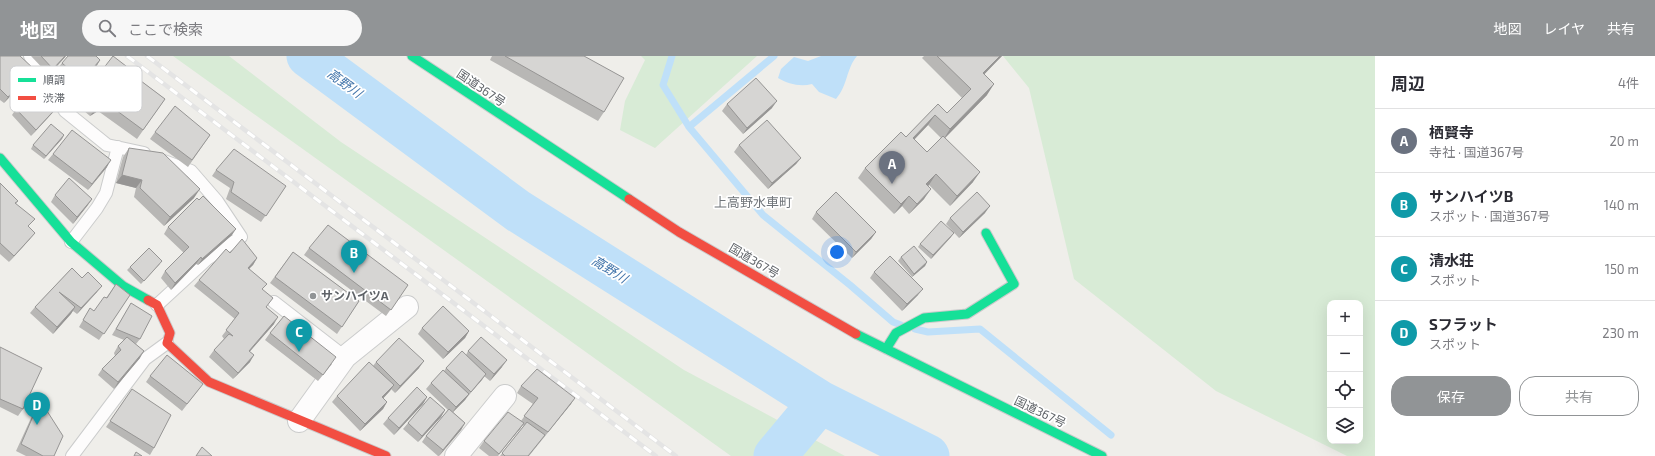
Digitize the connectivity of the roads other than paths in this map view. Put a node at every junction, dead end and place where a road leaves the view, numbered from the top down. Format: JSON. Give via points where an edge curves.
{"nodes":[{"id":1,"x":30,"y":56,"type":"edge"},
{"id":2,"x":412,"y":56,"type":"edge"},
{"id":3,"x":36,"y":66,"type":"edge"},
{"id":4,"x":67,"y":112,"type":"edge"},
{"id":5,"x":118,"y":147,"type":"junction"},
{"id":6,"x":0,"y":158,"type":"edge"},
{"id":7,"x":986,"y":233,"type":"dead end"},
{"id":8,"x":71,"y":242,"type":"junction"},
{"id":9,"x":274,"y":302,"type":"edge"},
{"id":10,"x":157,"y":305,"type":"junction"},
{"id":11,"x":407,"y":307,"type":"dead end"},
{"id":12,"x":167,"y":343,"type":"junction"},
{"id":13,"x":886,"y":349,"type":"junction"},
{"id":14,"x":345,"y":357,"type":"junction"},
{"id":15,"x":505,"y":396,"type":"dead end"},
{"id":16,"x":299,"y":421,"type":"junction"},
{"id":17,"x":72,"y":456,"type":"edge"},
{"id":18,"x":386,"y":456,"type":"edge"},
{"id":19,"x":456,"y":456,"type":"edge"},
{"id":20,"x":1102,"y":456,"type":"edge"}],
"edges":[{"from":1,"to":3,"type":"lane"},
{"from":2,"to":13,"type":"main road","name":"国道367号","via":[[679,232],[864,339]]},
{"from":4,"to":5,"type":"lane","via":[[107,145]]},
{"from":5,"to":8,"type":"lane","via":[[106,193]]},
{"from":5,"to":10,"type":"lane","via":[[135,150],[191,171],[217,201],[241,237],[207,259]]},
{"from":6,"to":8,"type":"main road"},
{"from":7,"to":13,"type":"main road","via":[[1014,284],[967,314],[924,318],[896,333]]},
{"from":8,"to":10,"type":"main road","via":[[124,286]]},
{"from":9,"to":14,"type":"lane"},
{"from":10,"to":12,"type":"main road","via":[[170,334]]},
{"from":11,"to":14,"type":"street"},
{"from":12,"to":16,"type":"main road","via":[[209,382]]},
{"from":12,"to":17,"type":"lane","via":[[145,359]]},
{"from":13,"to":20,"type":"main road","name":"国道367号"},
{"from":14,"to":16,"type":"street"},
{"from":15,"to":19,"type":"street"},
{"from":16,"to":18,"type":"main road"}]}
